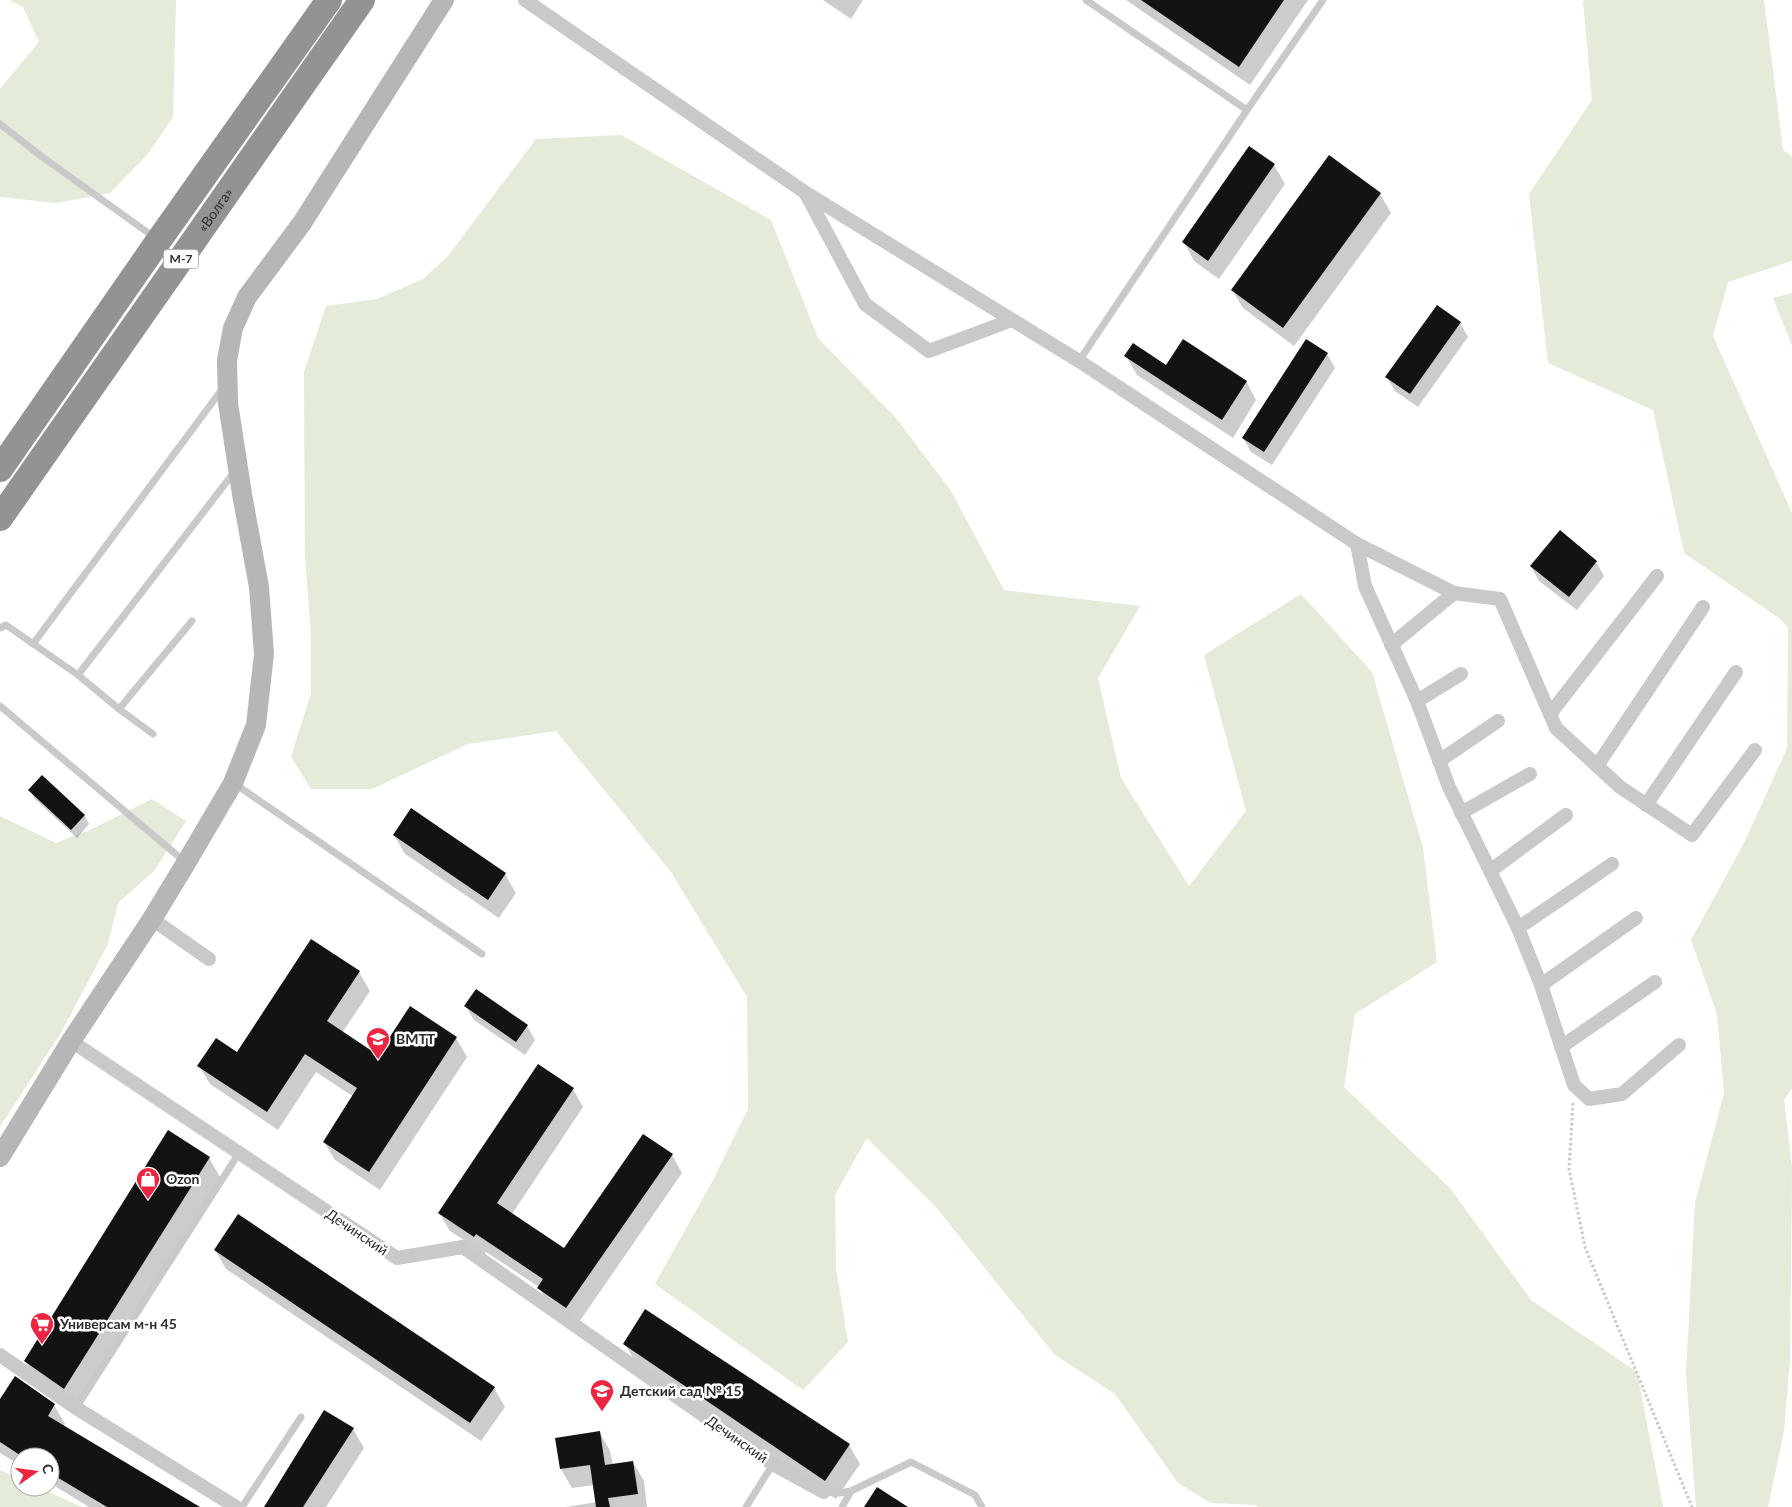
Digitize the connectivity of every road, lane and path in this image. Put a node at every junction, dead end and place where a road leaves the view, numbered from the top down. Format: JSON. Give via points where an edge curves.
{"nodes":[{"id":1,"x":329,"y":0,"type":"edge"},
{"id":2,"x":362,"y":0,"type":"edge"},
{"id":3,"x":444,"y":0,"type":"edge"},
{"id":4,"x":525,"y":0,"type":"edge"},
{"id":5,"x":1086,"y":0,"type":"edge"},
{"id":6,"x":1323,"y":0,"type":"edge"},
{"id":7,"x":1246,"y":110,"type":"junction"},
{"id":8,"x":0,"y":124,"type":"edge"},
{"id":9,"x":806,"y":193,"type":"junction"},
{"id":10,"x":159,"y":240,"type":"junction"},
{"id":11,"x":1012,"y":320,"type":"junction"},
{"id":12,"x":1079,"y":361,"type":"junction"},
{"id":13,"x":228,"y":381,"type":"junction"},
{"id":14,"x":238,"y":467,"type":"junction"},
{"id":15,"x":0,"y":469,"type":"edge"},
{"id":16,"x":0,"y":518,"type":"edge"},
{"id":17,"x":1357,"y":544,"type":"junction"},
{"id":18,"x":1657,"y":576,"type":"dead end"},
{"id":19,"x":1454,"y":593,"type":"junction"},
{"id":20,"x":1703,"y":607,"type":"dead end"},
{"id":21,"x":192,"y":621,"type":"dead end"},
{"id":22,"x":0,"y":628,"type":"edge"},
{"id":23,"x":33,"y":644,"type":"junction"},
{"id":24,"x":1391,"y":645,"type":"junction"},
{"id":25,"x":1736,"y":672,"type":"dead end"},
{"id":26,"x":1461,"y":674,"type":"dead end"},
{"id":27,"x":78,"y":675,"type":"junction"},
{"id":28,"x":1417,"y":701,"type":"junction"},
{"id":29,"x":0,"y":706,"type":"edge"},
{"id":30,"x":119,"y":710,"type":"junction"},
{"id":31,"x":1550,"y":714,"type":"junction"},
{"id":32,"x":1498,"y":721,"type":"dead end"},
{"id":33,"x":153,"y":734,"type":"dead end"},
{"id":34,"x":1755,"y":750,"type":"dead end"},
{"id":35,"x":1439,"y":760,"type":"junction"},
{"id":36,"x":1597,"y":766,"type":"junction"},
{"id":37,"x":1530,"y":774,"type":"dead end"},
{"id":38,"x":233,"y":783,"type":"junction"},
{"id":39,"x":1646,"y":805,"type":"junction"},
{"id":40,"x":1461,"y":814,"type":"junction"},
{"id":41,"x":1566,"y":815,"type":"dead end"},
{"id":42,"x":186,"y":863,"type":"junction"},
{"id":43,"x":1612,"y":864,"type":"dead end"},
{"id":44,"x":1490,"y":872,"type":"junction"},
{"id":45,"x":1636,"y":918,"type":"dead end"},
{"id":46,"x":152,"y":920,"type":"junction"},
{"id":47,"x":1518,"y":928,"type":"junction"},
{"id":48,"x":482,"y":954,"type":"dead end"},
{"id":49,"x":209,"y":959,"type":"dead end"},
{"id":50,"x":1655,"y":982,"type":"dead end"},
{"id":51,"x":1541,"y":986,"type":"junction"},
{"id":52,"x":71,"y":1041,"type":"junction"},
{"id":53,"x":1680,"y":1045,"type":"dead end"},
{"id":54,"x":1561,"y":1047,"type":"junction"},
{"id":55,"x":1574,"y":1085,"type":"junction"},
{"id":56,"x":239,"y":1153,"type":"junction"},
{"id":57,"x":0,"y":1157,"type":"edge"},
{"id":58,"x":0,"y":1355,"type":"edge"},
{"id":59,"x":76,"y":1408,"type":"junction"},
{"id":60,"x":301,"y":1417,"type":"dead end"},
{"id":61,"x":773,"y":1464,"type":"junction"},
{"id":62,"x":851,"y":1491,"type":"junction"},
{"id":63,"x":824,"y":1492,"type":"joint"},
{"id":64,"x":236,"y":1507,"type":"edge"},
{"id":65,"x":242,"y":1507,"type":"edge"},
{"id":66,"x":746,"y":1507,"type":"edge"},
{"id":67,"x":842,"y":1507,"type":"edge"},
{"id":68,"x":982,"y":1507,"type":"edge"},
{"id":69,"x":1692,"y":1507,"type":"edge"}],
"edges":[{"from":1,"to":10,"type":"highway","name":"«Волга»","number":"М-7"},
{"from":2,"to":16,"type":"highway","name":"«Волга»","number":"М-7"},
{"from":3,"to":13,"type":"street","via":[[302,223],[247,297],[233,328],[227,360]]},
{"from":4,"to":9,"type":"street"},
{"from":5,"to":7,"type":"lane"},
{"from":6,"to":7,"type":"lane"},
{"from":7,"to":12,"type":"lane"},
{"from":8,"to":10,"type":"lane"},
{"from":9,"to":11,"type":"street"},
{"from":9,"to":11,"type":"street","via":[[865,304],[928,351]]},
{"from":10,"to":15,"type":"highway","name":"«Волга»","number":"М-7"},
{"from":11,"to":12,"type":"street"},
{"from":12,"to":17,"type":"street"},
{"from":13,"to":14,"type":"street","via":[[228,403]]},
{"from":13,"to":23,"type":"lane"},
{"from":14,"to":27,"type":"lane"},
{"from":14,"to":38,"type":"street","via":[[259,587],[264,654],[256,725]]},
{"from":17,"to":19,"type":"street"},
{"from":17,"to":24,"type":"street","via":[[1365,586]]},
{"from":18,"to":31,"type":"street"},
{"from":19,"to":24,"type":"street"},
{"from":19,"to":31,"type":"street","via":[[1500,599]]},
{"from":20,"to":36,"type":"street"},
{"from":21,"to":30,"type":"lane"},
{"from":22,"to":23,"type":"lane","via":[[6,625]]},
{"from":23,"to":27,"type":"lane"},
{"from":24,"to":28,"type":"street"},
{"from":25,"to":39,"type":"street"},
{"from":26,"to":28,"type":"street"},
{"from":27,"to":30,"type":"lane"},
{"from":28,"to":35,"type":"street"},
{"from":29,"to":42,"type":"lane"},
{"from":30,"to":33,"type":"lane"},
{"from":31,"to":36,"type":"street","via":[[1556,728]]},
{"from":32,"to":35,"type":"street"},
{"from":34,"to":39,"type":"street","via":[[1692,835]]},
{"from":35,"to":40,"type":"street"},
{"from":36,"to":39,"type":"street"},
{"from":37,"to":40,"type":"street"},
{"from":38,"to":42,"type":"street"},
{"from":38,"to":48,"type":"lane"},
{"from":40,"to":44,"type":"street"},
{"from":41,"to":44,"type":"street"},
{"from":42,"to":46,"type":"street"},
{"from":43,"to":47,"type":"street"},
{"from":44,"to":47,"type":"street"},
{"from":45,"to":51,"type":"street"},
{"from":46,"to":49,"type":"street"},
{"from":46,"to":52,"type":"street"},
{"from":47,"to":51,"type":"street"},
{"from":50,"to":54,"type":"street"},
{"from":51,"to":54,"type":"street"},
{"from":52,"to":56,"type":"street","name":"Дечинский"},
{"from":52,"to":57,"type":"street"},
{"from":53,"to":55,"type":"street","via":[[1622,1094],[1589,1099]]},
{"from":54,"to":55,"type":"street"},
{"from":55,"to":69,"type":"path","via":[[1569,1169],[1585,1247]]},
{"from":56,"to":59,"type":"lane"},
{"from":56,"to":61,"type":"street","name":"Дечинский","via":[[397,1258],[463,1247]]},
{"from":58,"to":59,"type":"street"},
{"from":59,"to":64,"type":"street"},
{"from":60,"to":65,"type":"lane"},
{"from":61,"to":63,"type":"street","name":"Дечинский"},
{"from":61,"to":66,"type":"lane","name":"Дечинский"},
{"from":62,"to":63,"type":"lane","name":"Дечинский"},
{"from":62,"to":67,"type":"lane"},
{"from":62,"to":68,"type":"lane","name":"Дечинский","via":[[911,1462],[974,1495]]}]}
